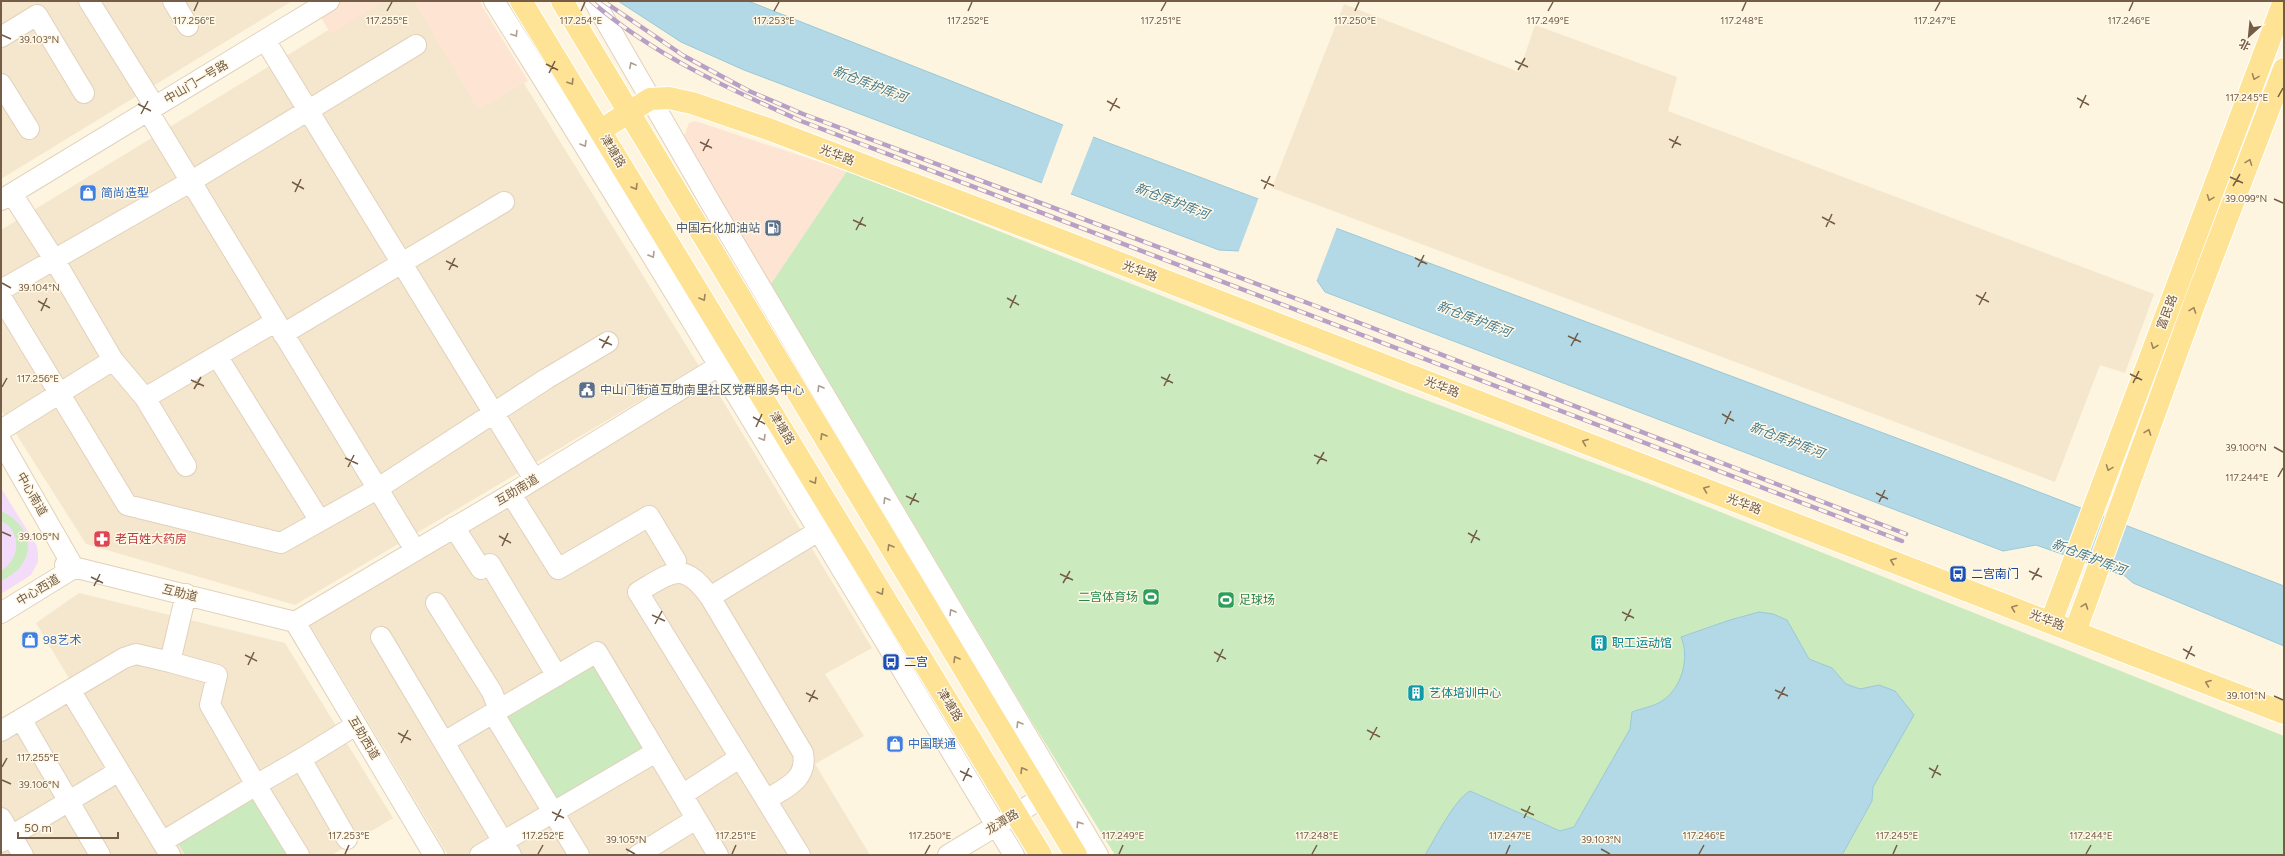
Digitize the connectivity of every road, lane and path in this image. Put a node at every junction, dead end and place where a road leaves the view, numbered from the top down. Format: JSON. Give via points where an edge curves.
{"nodes":[{"id":1,"x":89,"y":1,"type":"edge"},
{"id":2,"x":173,"y":1,"type":"edge"},
{"id":3,"x":494,"y":1,"type":"edge"},
{"id":4,"x":521,"y":1,"type":"edge"},
{"id":5,"x":562,"y":1,"type":"edge"},
{"id":6,"x":594,"y":1,"type":"edge"},
{"id":7,"x":2284,"y":1,"type":"edge"},
{"id":8,"x":323,"y":3,"type":"edge"},
{"id":9,"x":188,"y":26,"type":"dead end"},
{"id":10,"x":1,"y":37,"type":"edge"},
{"id":11,"x":265,"y":40,"type":"junction"},
{"id":12,"x":416,"y":45,"type":"dead end"},
{"id":13,"x":2284,"y":69,"type":"edge"},
{"id":14,"x":1,"y":84,"type":"edge"},
{"id":15,"x":84,"y":94,"type":"dead end"},
{"id":16,"x":650,"y":99,"type":"junction"},
{"id":17,"x":151,"y":109,"type":"junction"},
{"id":18,"x":308,"y":110,"type":"junction"},
{"id":19,"x":628,"y":112,"type":"junction"},
{"id":20,"x":30,"y":130,"type":"dead end"},
{"id":21,"x":601,"y":130,"type":"junction"},
{"id":22,"x":190,"y":182,"type":"junction"},
{"id":23,"x":5,"y":195,"type":"edge"},
{"id":24,"x":504,"y":202,"type":"dead end"},
{"id":25,"x":54,"y":259,"type":"junction"},
{"id":26,"x":403,"y":264,"type":"junction"},
{"id":27,"x":1,"y":290,"type":"edge"},
{"id":28,"x":1,"y":296,"type":"edge"},
{"id":29,"x":279,"y":328,"type":"junction"},
{"id":30,"x":608,"y":342,"type":"dead end"},
{"id":31,"x":216,"y":356,"type":"junction"},
{"id":32,"x":113,"y":360,"type":"junction"},
{"id":33,"x":728,"y":360,"type":"junction"},
{"id":34,"x":59,"y":393,"type":"junction"},
{"id":35,"x":145,"y":398,"type":"junction"},
{"id":36,"x":494,"y":413,"type":"junction"},
{"id":37,"x":1,"y":430,"type":"edge"},
{"id":38,"x":1,"y":441,"type":"edge"},
{"id":39,"x":1,"y":455,"type":"edge"},
{"id":40,"x":186,"y":466,"type":"dead end"},
{"id":41,"x":534,"y":479,"type":"junction"},
{"id":42,"x":377,"y":489,"type":"junction"},
{"id":43,"x":510,"y":494,"type":"junction"},
{"id":44,"x":838,"y":520,"type":"junction"},
{"id":45,"x":320,"y":521,"type":"junction"},
{"id":46,"x":454,"y":527,"type":"junction"},
{"id":47,"x":818,"y":531,"type":"junction"},
{"id":48,"x":415,"y":550,"type":"junction"},
{"id":49,"x":676,"y":561,"type":"dead end"},
{"id":50,"x":70,"y":566,"type":"junction"},
{"id":51,"x":186,"y":594,"type":"junction"},
{"id":52,"x":710,"y":597,"type":"junction"},
{"id":53,"x":436,"y":603,"type":"dead end"},
{"id":54,"x":1,"y":604,"type":"edge"},
{"id":55,"x":1,"y":613,"type":"edge"},
{"id":56,"x":295,"y":622,"type":"junction"},
{"id":57,"x":2051,"y":622,"type":"junction"},
{"id":58,"x":2075,"y":632,"type":"junction"},
{"id":59,"x":381,"y":637,"type":"dead end"},
{"id":60,"x":170,"y":662,"type":"junction"},
{"id":61,"x":557,"y":676,"type":"junction"},
{"id":62,"x":70,"y":690,"type":"junction"},
{"id":63,"x":496,"y":712,"type":"junction"},
{"id":64,"x":2284,"y":713,"type":"edge"},
{"id":65,"x":21,"y":719,"type":"junction"},
{"id":66,"x":356,"y":725,"type":"junction"},
{"id":67,"x":1,"y":731,"type":"edge"},
{"id":68,"x":444,"y":742,"type":"junction"},
{"id":69,"x":656,"y":752,"type":"junction"},
{"id":70,"x":739,"y":758,"type":"junction"},
{"id":71,"x":300,"y":759,"type":"junction"},
{"id":72,"x":119,"y":771,"type":"junction"},
{"id":73,"x":256,"y":785,"type":"junction"},
{"id":74,"x":682,"y":795,"type":"junction"},
{"id":75,"x":1050,"y":796,"type":"junction"},
{"id":76,"x":766,"y":800,"type":"junction"},
{"id":77,"x":68,"y":802,"type":"junction"},
{"id":78,"x":552,"y":813,"type":"junction"},
{"id":79,"x":1018,"y":816,"type":"junction"},
{"id":80,"x":1,"y":818,"type":"edge"},
{"id":81,"x":696,"y":819,"type":"junction"},
{"id":82,"x":998,"y":828,"type":"junction"},
{"id":83,"x":6,"y":839,"type":"edge"},
{"id":84,"x":347,"y":839,"type":"dead end"},
{"id":85,"x":166,"y":848,"type":"edge"},
{"id":86,"x":507,"y":848,"type":"edge"},
{"id":87,"x":23,"y":855,"type":"edge"},
{"id":88,"x":100,"y":855,"type":"edge"},
{"id":89,"x":299,"y":855,"type":"edge"},
{"id":90,"x":434,"y":855,"type":"edge"},
{"id":91,"x":480,"y":855,"type":"edge"},
{"id":92,"x":579,"y":855,"type":"edge"},
{"id":93,"x":638,"y":855,"type":"edge"},
{"id":94,"x":718,"y":855,"type":"edge"},
{"id":95,"x":800,"y":855,"type":"edge"},
{"id":96,"x":952,"y":855,"type":"edge"},
{"id":97,"x":1014,"y":855,"type":"edge"},
{"id":98,"x":1041,"y":855,"type":"edge"},
{"id":99,"x":1076,"y":855,"type":"edge"},
{"id":100,"x":1098,"y":855,"type":"edge"}],
"edges":[{"from":1,"to":17,"type":"street"},
{"from":2,"to":9,"type":"street"},
{"from":3,"to":33,"type":"street","one_way":true,"via":[[578,134]]},
{"from":4,"to":21,"type":"main road","name":"津塘路","one_way":true},
{"from":5,"to":19,"type":"main road"},
{"from":16,"to":6,"type":"street","one_way":true},
{"from":7,"to":57,"type":"main road","name":"富民路","one_way":true},
{"from":8,"to":11,"type":"street","name":"中山门一号路"},
{"from":10,"to":15,"type":"street","via":[[36,15]]},
{"from":11,"to":17,"type":"street","name":"中山门一号路"},
{"from":11,"to":18,"type":"street"},
{"from":12,"to":18,"type":"street"},
{"from":58,"to":13,"type":"main road","name":"富民路","one_way":true,"via":[[2195,302]]},
{"from":14,"to":20,"type":"street"},
{"from":16,"to":19,"type":"main road","name":"光华路"},
{"from":57,"to":16,"type":"main road","name":"光华路","one_way":true,"via":[[771,130],[692,103],[670,98]]},
{"from":75,"to":16,"type":"street","one_way":true},
{"from":17,"to":22,"type":"street"},
{"from":17,"to":23,"type":"street","name":"中山门一号路"},
{"from":18,"to":22,"type":"street"},
{"from":18,"to":26,"type":"street"},
{"from":19,"to":21,"type":"main road","name":"光华路"},
{"from":75,"to":19,"type":"main road","one_way":true},
{"from":21,"to":33,"type":"main road","name":"津塘路","one_way":true},
{"from":22,"to":25,"type":"street"},
{"from":22,"to":29,"type":"street"},
{"from":23,"to":25,"type":"street"},
{"from":24,"to":26,"type":"street"},
{"from":25,"to":27,"type":"street"},
{"from":25,"to":32,"type":"street"},
{"from":26,"to":29,"type":"street"},
{"from":26,"to":36,"type":"street"},
{"from":28,"to":34,"type":"street"},
{"from":29,"to":31,"type":"street"},
{"from":29,"to":42,"type":"street"},
{"from":30,"to":36,"type":"street"},
{"from":31,"to":35,"type":"street"},
{"from":31,"to":45,"type":"street"},
{"from":32,"to":34,"type":"street"},
{"from":32,"to":35,"type":"street"},
{"from":33,"to":41,"type":"street","name":"互助南道"},
{"from":33,"to":44,"type":"main road","name":"津塘路","one_way":true},
{"from":33,"to":47,"type":"street","one_way":true},
{"from":34,"to":37,"type":"street"},
{"from":34,"to":45,"type":"street","via":[[128,505],[281,543]]},
{"from":35,"to":40,"type":"street"},
{"from":36,"to":41,"type":"street"},
{"from":36,"to":42,"type":"street"},
{"from":38,"to":50,"type":"street","name":"中心南道"},
{"from":39,"to":50,"type":"street","name":"中心南道"},
{"from":41,"to":43,"type":"street","name":"互助南道"},
{"from":42,"to":45,"type":"street"},
{"from":42,"to":48,"type":"street"},
{"from":43,"to":46,"type":"street","name":"互助南道"},
{"from":43,"to":49,"type":"street","via":[[558,570],[649,516]]},
{"from":44,"to":47,"type":"street"},
{"from":44,"to":79,"type":"main road","name":"津塘路","one_way":true},
{"from":46,"to":48,"type":"street","name":"互助南道"},
{"from":46,"to":61,"type":"street","via":[[481,569],[490,564]]},
{"from":47,"to":52,"type":"street"},
{"from":47,"to":82,"type":"street"},
{"from":48,"to":56,"type":"street","name":"互助南道"},
{"from":50,"to":51,"type":"street","name":"互助道"},
{"from":50,"to":54,"type":"street","name":"中心西道"},
{"from":50,"to":55,"type":"street","name":"中心西道"},
{"from":51,"to":56,"type":"street","name":"互助道"},
{"from":51,"to":60,"type":"street"},
{"from":52,"to":70,"type":"street","via":[[698,580],[672,572],[638,592]]},
{"from":52,"to":76,"type":"street","via":[[803,753],[804,768],[796,782]]},
{"from":53,"to":63,"type":"street","via":[[492,692]]},
{"from":56,"to":66,"type":"street","name":"互助西道"},
{"from":57,"to":58,"type":"main road","name":"光华路"},
{"from":64,"to":58,"type":"main road","name":"光华路","one_way":true},
{"from":59,"to":68,"type":"street"},
{"from":60,"to":62,"type":"street","via":[[143,655],[131,655]]},
{"from":60,"to":73,"type":"street","via":[[217,675],[210,705]]},
{"from":61,"to":63,"type":"street"},
{"from":61,"to":69,"type":"street","via":[[597,652]]},
{"from":62,"to":65,"type":"street"},
{"from":62,"to":72,"type":"street"},
{"from":63,"to":68,"type":"street"},
{"from":63,"to":78,"type":"street"},
{"from":65,"to":67,"type":"street"},
{"from":65,"to":77,"type":"street"},
{"from":66,"to":71,"type":"street"},
{"from":66,"to":90,"type":"street","name":"互助西道"},
{"from":68,"to":86,"type":"street"},
{"from":69,"to":74,"type":"street"},
{"from":69,"to":78,"type":"street"},
{"from":70,"to":74,"type":"street"},
{"from":70,"to":76,"type":"street"},
{"from":71,"to":73,"type":"street"},
{"from":71,"to":84,"type":"street"},
{"from":72,"to":77,"type":"street"},
{"from":72,"to":85,"type":"street"},
{"from":73,"to":85,"type":"street"},
{"from":73,"to":89,"type":"street"},
{"from":74,"to":81,"type":"street"},
{"from":75,"to":79,"type":"street","name":"龙潭路"},
{"from":75,"to":99,"type":"main road"},
{"from":100,"to":75,"type":"street","one_way":true},
{"from":76,"to":95,"type":"street"},
{"from":77,"to":83,"type":"street"},
{"from":77,"to":88,"type":"street"},
{"from":78,"to":86,"type":"street"},
{"from":78,"to":92,"type":"street"},
{"from":79,"to":82,"type":"street","name":"龙潭路"},
{"from":79,"to":98,"type":"main road","name":"津塘路"},
{"from":80,"to":83,"type":"street"},
{"from":81,"to":93,"type":"street"},
{"from":81,"to":94,"type":"street"},
{"from":82,"to":96,"type":"street","name":"龙潭路"},
{"from":82,"to":97,"type":"street"},
{"from":83,"to":87,"type":"street"},
{"from":86,"to":91,"type":"street"}]}
